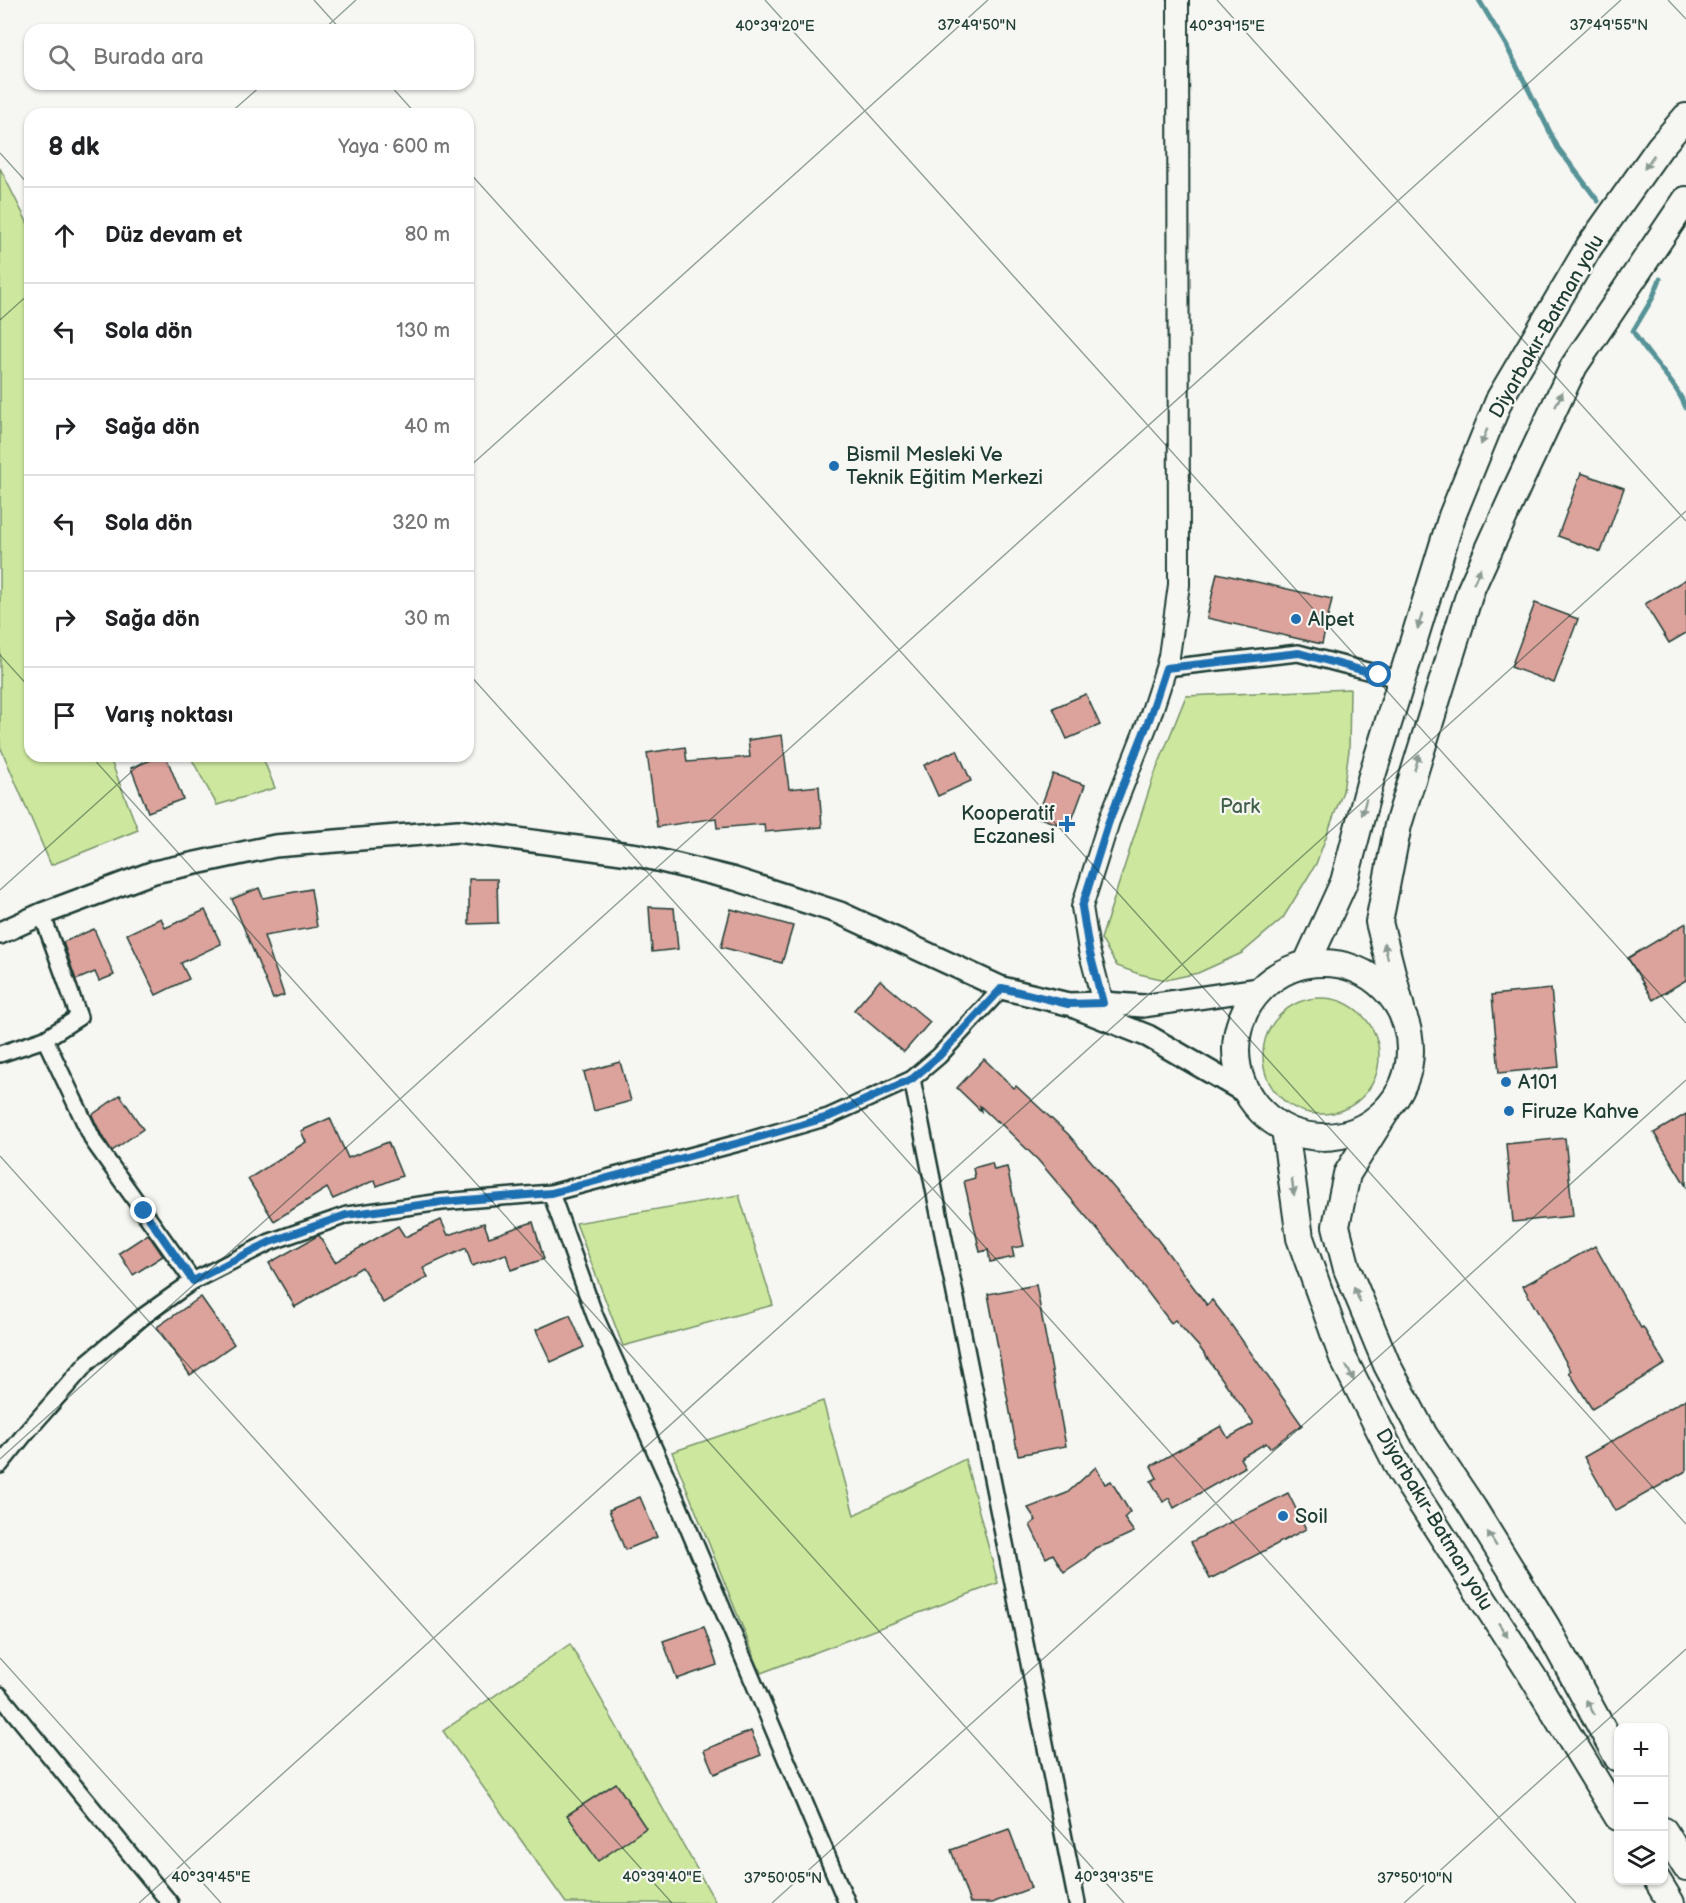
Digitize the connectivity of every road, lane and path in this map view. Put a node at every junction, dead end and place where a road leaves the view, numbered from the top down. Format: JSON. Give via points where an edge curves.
{"nodes":[{"id":1,"x":1178,"y":0,"type":"edge"},
{"id":2,"x":1686,"y":117,"type":"edge"},
{"id":3,"x":1686,"y":200,"type":"edge"},
{"id":4,"x":1166,"y":668,"type":"junction"},
{"id":5,"x":1402,"y":680,"type":"junction"},
{"id":6,"x":42,"y":914,"type":"junction"},
{"id":7,"x":0,"y":933,"type":"edge"},
{"id":8,"x":1307,"y":963,"type":"junction"},
{"id":9,"x":1002,"y":988,"type":"junction"},
{"id":10,"x":1259,"y":989,"type":"junction"},
{"id":11,"x":1103,"y":1003,"type":"junction"},
{"id":12,"x":1068,"y":1004,"type":"junction"},
{"id":13,"x":1401,"y":1008,"type":"junction"},
{"id":14,"x":1148,"y":1036,"type":"junction"},
{"id":15,"x":45,"y":1040,"type":"junction"},
{"id":16,"x":0,"y":1054,"type":"edge"},
{"id":17,"x":912,"y":1079,"type":"junction"},
{"id":18,"x":1245,"y":1092,"type":"junction"},
{"id":19,"x":1387,"y":1110,"type":"junction"},
{"id":20,"x":1285,"y":1129,"type":"junction"},
{"id":21,"x":551,"y":1193,"type":"junction"},
{"id":22,"x":193,"y":1281,"type":"junction"},
{"id":23,"x":0,"y":1465,"type":"edge"},
{"id":24,"x":0,"y":1695,"type":"edge"},
{"id":25,"x":1614,"y":1751,"type":"edge"},
{"id":26,"x":1614,"y":1810,"type":"edge"},
{"id":27,"x":1668,"y":1838,"type":"edge"},
{"id":28,"x":1686,"y":1867,"type":"edge"},
{"id":29,"x":1660,"y":1885,"type":"edge"},
{"id":30,"x":170,"y":1903,"type":"edge"},
{"id":31,"x":847,"y":1903,"type":"edge"},
{"id":32,"x":1077,"y":1903,"type":"edge"},
{"id":33,"x":1671,"y":1903,"type":"edge"}],
"edges":[{"from":1,"to":4,"type":"street","via":[[1179,585]]},
{"from":2,"to":5,"type":"highway","name":"Diyarbakır-Batman yolu","one_way":true,"via":[[1589,247],[1500,398],[1452,516]]},
{"from":13,"to":3,"type":"highway","one_way":true,"via":[[1379,922],[1398,825],[1471,590],[1574,366]]},
{"from":4,"to":5,"type":"street","via":[[1299,653]]},
{"from":4,"to":11,"type":"street","via":[[1109,821],[1082,907]]},
{"from":5,"to":8,"type":"highway","name":"Diyarbakır-Batman yolu","one_way":true,"via":[[1344,882]]},
{"from":6,"to":7,"type":"main road"},
{"from":6,"to":9,"type":"main road","via":[[154,872],[275,846],[458,831],[637,855],[735,879],[840,913]]},
{"from":6,"to":15,"type":"street","via":[[79,1017]]},
{"from":8,"to":10,"type":"highway","via":[[1281,972]]},
{"from":8,"to":13,"type":"highway","via":[[1335,962],[1361,970],[1384,986]]},
{"from":9,"to":12,"type":"main road"},
{"from":9,"to":17,"type":"street","via":[[939,1056]]},
{"from":10,"to":11,"type":"main road","via":[[1143,1006]]},
{"from":10,"to":18,"type":"highway","via":[[1244,1012],[1236,1038],[1236,1066]]},
{"from":11,"to":12,"type":"main road"},
{"from":11,"to":14,"type":"street"},
{"from":12,"to":14,"type":"main road"},
{"from":13,"to":19,"type":"highway","via":[[1410,1034],[1410,1061],[1403,1088]]},
{"from":14,"to":18,"type":"main road"},
{"from":15,"to":16,"type":"street"},
{"from":15,"to":22,"type":"street","via":[[94,1142]]},
{"from":17,"to":21,"type":"street","via":[[828,1117]]},
{"from":17,"to":32,"type":"street"},
{"from":18,"to":20,"type":"highway","via":[[1262,1114]]},
{"from":19,"to":20,"type":"highway","via":[[1365,1127],[1339,1136],[1312,1137]]},
{"from":25,"to":19,"type":"highway","name":"Diyarbakır-Batman yolu","one_way":true,"via":[[1546,1626],[1424,1435],[1387,1365],[1347,1269],[1335,1226],[1347,1174]]},
{"from":20,"to":26,"type":"highway","name":"Diyarbakır-Batman yolu","one_way":true,"via":[[1300,1238],[1343,1358],[1401,1472]]},
{"from":21,"to":22,"type":"street","via":[[346,1215],[270,1242]]},
{"from":21,"to":31,"type":"street","via":[[595,1316]]},
{"from":22,"to":23,"type":"street","via":[[88,1362]]},
{"from":24,"to":30,"type":"street"},
{"from":27,"to":28,"type":"highway"},
{"from":29,"to":33,"type":"highway"}]}
